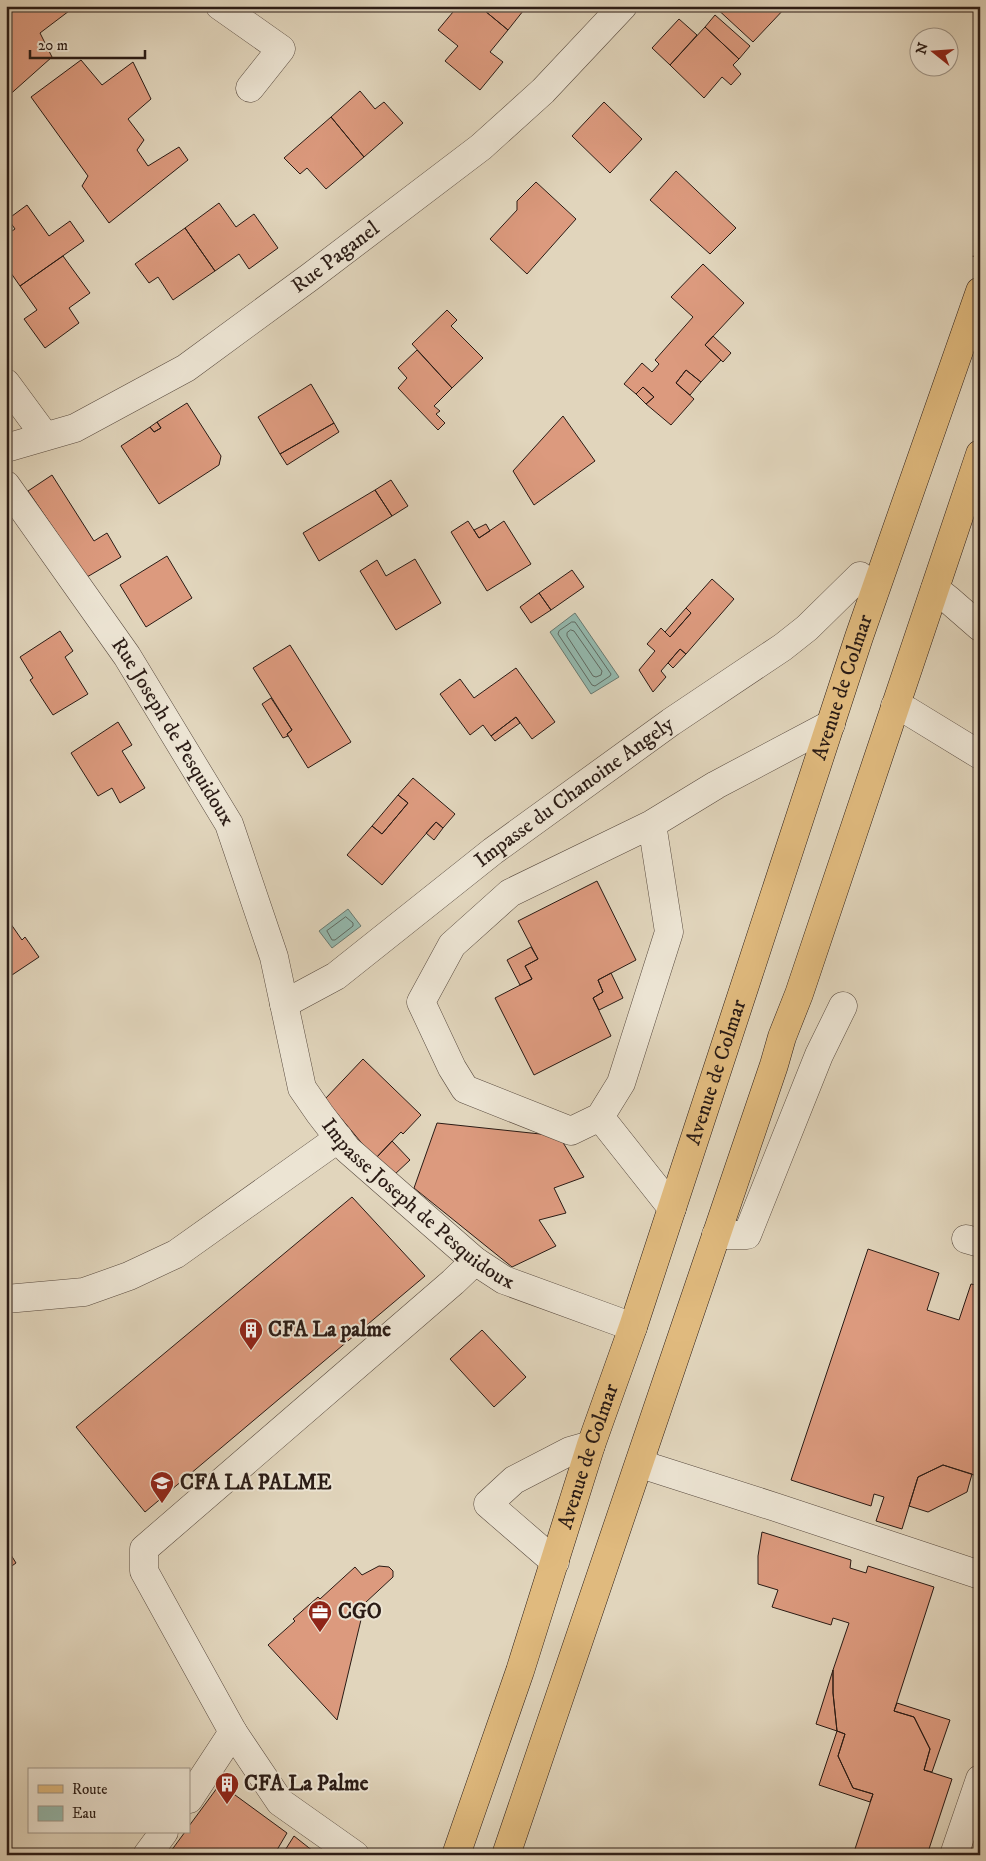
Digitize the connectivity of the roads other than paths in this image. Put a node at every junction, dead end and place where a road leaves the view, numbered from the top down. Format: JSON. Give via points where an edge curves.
{"nodes":[{"id":1,"x":220,"y":6,"type":"edge"},
{"id":2,"x":623,"y":6,"type":"edge"},
{"id":3,"x":250,"y":88,"type":"dead end"},
{"id":4,"x":980,"y":292,"type":"edge"},
{"id":5,"x":6,"y":384,"type":"edge"},
{"id":6,"x":46,"y":436,"type":"junction"},
{"id":7,"x":6,"y":448,"type":"edge"},
{"id":8,"x":980,"y":454,"type":"edge"},
{"id":9,"x":6,"y":485,"type":"edge"},
{"id":10,"x":860,"y":576,"type":"dead end"},
{"id":11,"x":934,"y":590,"type":"junction"},
{"id":12,"x":980,"y":627,"type":"edge"},
{"id":13,"x":895,"y":706,"type":"junction"},
{"id":14,"x":831,"y":724,"type":"junction"},
{"id":15,"x":980,"y":755,"type":"edge"},
{"id":16,"x":652,"y":824,"type":"junction"},
{"id":17,"x":284,"y":1004,"type":"junction"},
{"id":18,"x":843,"y":1006,"type":"dead end"},
{"id":19,"x":600,"y":1117,"type":"junction"},
{"id":20,"x":339,"y":1138,"type":"junction"},
{"id":21,"x":672,"y":1208,"type":"junction"},
{"id":22,"x":716,"y":1235,"type":"junction"},
{"id":23,"x":475,"y":1261,"type":"junction"},
{"id":24,"x":6,"y":1299,"type":"edge"},
{"id":25,"x":633,"y":1327,"type":"junction"},
{"id":26,"x":591,"y":1445,"type":"junction"},
{"id":27,"x":640,"y":1462,"type":"junction"},
{"id":28,"x":555,"y":1562,"type":"junction"},
{"id":29,"x":980,"y":1575,"type":"edge"},
{"id":30,"x":233,"y":1732,"type":"junction"},
{"id":31,"x":980,"y":1779,"type":"edge"},
{"id":32,"x":190,"y":1797,"type":"edge"},
{"id":33,"x":163,"y":1834,"type":"edge"},
{"id":34,"x":147,"y":1855,"type":"edge"},
{"id":35,"x":355,"y":1855,"type":"edge"},
{"id":36,"x":456,"y":1855,"type":"edge"},
{"id":37,"x":506,"y":1855,"type":"edge"},
{"id":38,"x":954,"y":1855,"type":"edge"}],
"edges":[{"from":1,"to":3,"type":"street","via":[[282,49]]},
{"from":2,"to":6,"type":"street","name":"Rue Paganel","via":[[543,91],[481,147],[310,277],[186,368],[75,428]]},
{"from":4,"to":14,"type":"main road","name":"Avenue de Colmar"},
{"from":5,"to":6,"type":"street"},
{"from":6,"to":7,"type":"street","name":"Rue Paganel"},
{"from":8,"to":11,"type":"main road"},
{"from":9,"to":17,"type":"street","name":"Rue Joseph de Pesquidoux","via":[[127,656],[229,824],[274,957]]},
{"from":10,"to":17,"type":"street","name":"Impasse du Chanoine Angely","via":[[783,647],[512,837],[336,976]]},
{"from":11,"to":12,"type":"street"},
{"from":11,"to":13,"type":"main road"},
{"from":13,"to":15,"type":"street"},
{"from":13,"to":22,"type":"main road"},
{"from":14,"to":16,"type":"street","via":[[716,784]]},
{"from":14,"to":21,"type":"main road","name":"Avenue de Colmar"},
{"from":16,"to":19,"type":"street","via":[[669,932],[621,1083]]},
{"from":16,"to":19,"type":"street","via":[[510,893],[452,945],[421,1002],[465,1089],[571,1131]]},
{"from":17,"to":20,"type":"street","name":"Impasse Joseph de Pesquidoux","via":[[302,1088]]},
{"from":18,"to":22,"type":"street","via":[[819,1055],[747,1235]]},
{"from":19,"to":21,"type":"street"},
{"from":20,"to":23,"type":"street","name":"Impasse Joseph de Pesquidoux","via":[[347,1149]]},
{"from":20,"to":24,"type":"street","via":[[168,1258],[84,1292]]},
{"from":21,"to":25,"type":"main road","name":"Avenue de Colmar"},
{"from":22,"to":27,"type":"main road"},
{"from":23,"to":25,"type":"street","name":"Impasse Joseph de Pesquidoux","via":[[504,1280]]},
{"from":23,"to":30,"type":"street","via":[[144,1549],[144,1571]]},
{"from":25,"to":26,"type":"main road","name":"Avenue de Colmar"},
{"from":26,"to":28,"type":"main road","name":"Avenue de Colmar"},
{"from":26,"to":28,"type":"street","via":[[570,1451],[514,1480],[488,1504]]},
{"from":27,"to":29,"type":"street"},
{"from":27,"to":37,"type":"main road"},
{"from":28,"to":36,"type":"main road","name":"Avenue de Colmar"},
{"from":30,"to":32,"type":"street"},
{"from":30,"to":35,"type":"street","via":[[280,1802]]},
{"from":31,"to":38,"type":"street"},
{"from":33,"to":34,"type":"street"}]}
